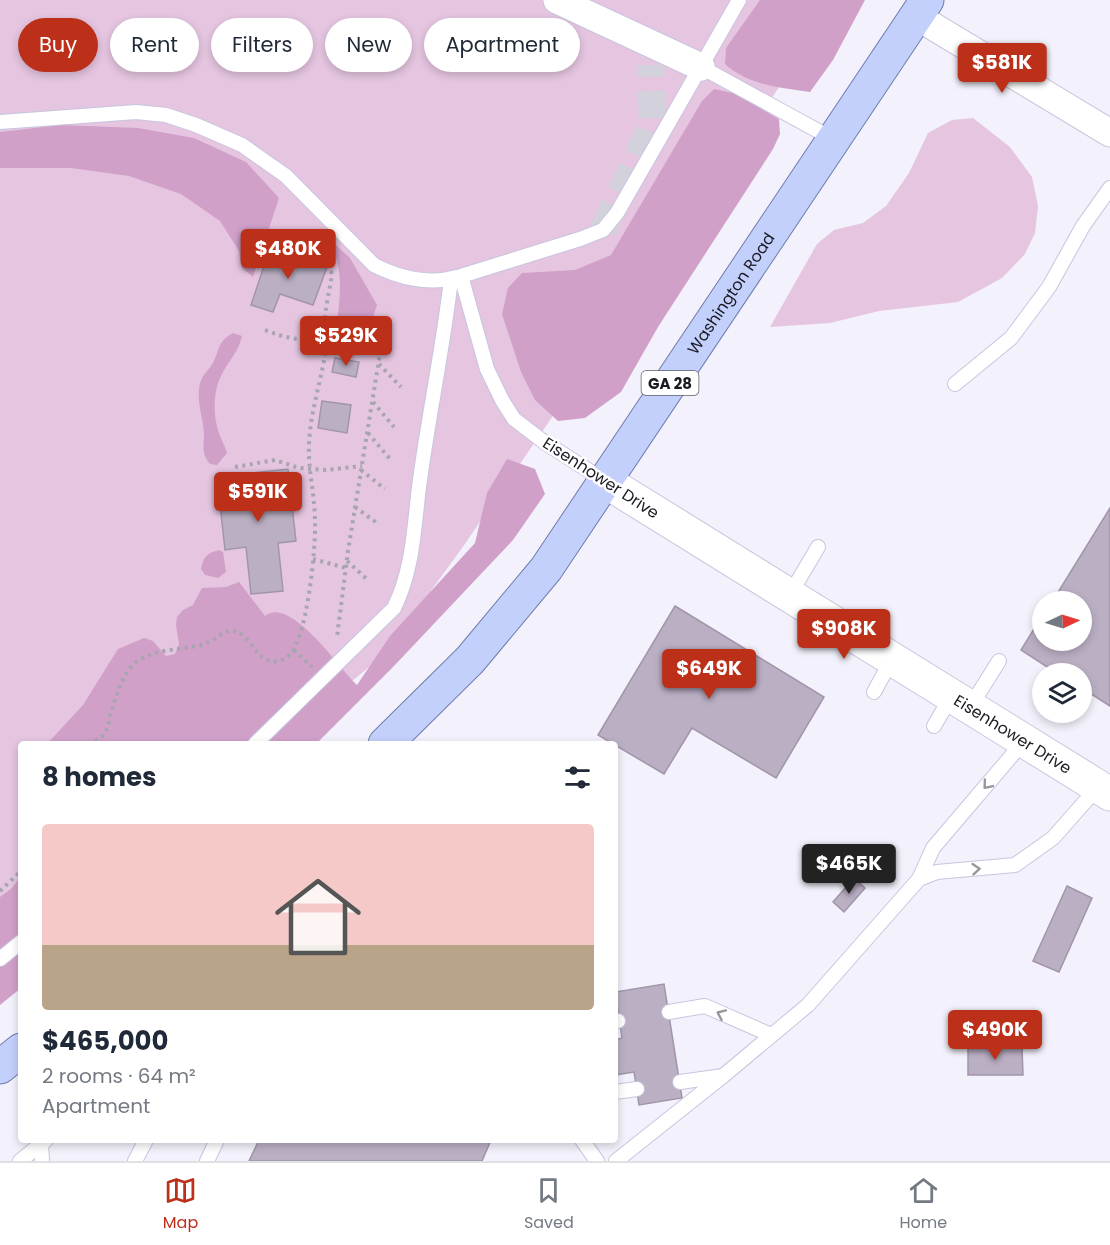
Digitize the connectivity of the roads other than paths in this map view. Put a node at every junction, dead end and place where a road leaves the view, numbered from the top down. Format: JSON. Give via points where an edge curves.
{"nodes":[{"id":1,"x":557,"y":0,"type":"edge"},
{"id":2,"x":739,"y":0,"type":"edge"},
{"id":3,"x":922,"y":8,"type":"edge"},
{"id":4,"x":701,"y":67,"type":"junction"},
{"id":5,"x":0,"y":122,"type":"edge"},
{"id":6,"x":1110,"y":134,"type":"edge"},
{"id":7,"x":833,"y":139,"type":"junction"},
{"id":8,"x":1110,"y":188,"type":"edge"},
{"id":9,"x":456,"y":277,"type":"junction"},
{"id":10,"x":955,"y":384,"type":"dead end"},
{"id":11,"x":605,"y":481,"type":"junction"},
{"id":12,"x":818,"y":547,"type":"dead end"},
{"id":13,"x":789,"y":596,"type":"junction"},
{"id":14,"x":892,"y":659,"type":"junction"},
{"id":15,"x":999,"y":661,"type":"dead end"},
{"id":16,"x":874,"y":692,"type":"dead end"},
{"id":17,"x":961,"y":701,"type":"junction"},
{"id":18,"x":934,"y":726,"type":"dead end"},
{"id":19,"x":1025,"y":740,"type":"junction"},
{"id":20,"x":258,"y":741,"type":"edge"},
{"id":21,"x":388,"y":741,"type":"edge"},
{"id":22,"x":1104,"y":790,"type":"edge"},
{"id":23,"x":919,"y":879,"type":"junction"},
{"id":24,"x":18,"y":944,"type":"edge"},
{"id":25,"x":0,"y":959,"type":"edge"},
{"id":26,"x":669,"y":1012,"type":"dead end"},
{"id":27,"x":771,"y":1035,"type":"junction"},
{"id":28,"x":18,"y":1052,"type":"edge"},
{"id":29,"x":0,"y":1067,"type":"edge"},
{"id":30,"x":723,"y":1076,"type":"junction"},
{"id":31,"x":680,"y":1082,"type":"dead end"},
{"id":32,"x":637,"y":1089,"type":"dead end"},
{"id":33,"x":618,"y":1092,"type":"edge"},
{"id":34,"x":43,"y":1143,"type":"edge"},
{"id":35,"x":44,"y":1143,"type":"edge"},
{"id":36,"x":144,"y":1143,"type":"edge"},
{"id":37,"x":216,"y":1143,"type":"edge"},
{"id":38,"x":584,"y":1143,"type":"edge"},
{"id":39,"x":20,"y":1161,"type":"edge"},
{"id":40,"x":42,"y":1161,"type":"edge"},
{"id":41,"x":135,"y":1161,"type":"edge"},
{"id":42,"x":207,"y":1161,"type":"edge"},
{"id":43,"x":597,"y":1161,"type":"edge"},
{"id":44,"x":616,"y":1161,"type":"edge"}],
"edges":[{"from":1,"to":4,"type":"street"},
{"from":2,"to":4,"type":"lane"},
{"from":3,"to":6,"type":"street"},
{"from":3,"to":7,"type":"main road","name":"Washington Road","number":"GA 28"},
{"from":4,"to":7,"type":"lane"},
{"from":4,"to":9,"type":"lane","via":[[617,213],[603,230]]},
{"from":5,"to":9,"type":"lane","via":[[136,112],[166,115],[196,125],[242,145],[286,176],[374,265],[411,279]]},
{"from":7,"to":11,"type":"main road","name":"Washington Road","number":"GA 28"},
{"from":8,"to":10,"type":"lane","via":[[1083,226],[1049,287],[1011,338]]},
{"from":9,"to":11,"type":"lane","name":"Eisenhower Drive","via":[[487,369],[514,419]]},
{"from":9,"to":20,"type":"lane","via":[[407,577],[400,596],[394,608]]},
{"from":11,"to":13,"type":"street","name":"Eisenhower Drive"},
{"from":11,"to":21,"type":"main road","name":"Washington Road","number":"GA 28","via":[[546,569],[470,660]]},
{"from":12,"to":13,"type":"lane"},
{"from":13,"to":14,"type":"street","name":"Eisenhower Drive"},
{"from":14,"to":16,"type":"lane"},
{"from":14,"to":17,"type":"street","name":"Eisenhower Drive"},
{"from":15,"to":17,"type":"lane"},
{"from":17,"to":18,"type":"lane"},
{"from":17,"to":19,"type":"street","name":"Eisenhower Drive"},
{"from":19,"to":22,"type":"street","name":"Eisenhower Drive"},
{"from":19,"to":23,"type":"lane","one_way":true,"via":[[933,848]]},
{"from":23,"to":22,"type":"lane","one_way":true,"via":[[937,872],[1015,865],[1053,838]]},
{"from":23,"to":27,"type":"lane","via":[[808,1005]]},
{"from":24,"to":25,"type":"lane"},
{"from":27,"to":26,"type":"lane","one_way":true,"via":[[705,1006]]},
{"from":27,"to":30,"type":"lane"},
{"from":28,"to":29,"type":"main road"},
{"from":30,"to":31,"type":"lane"},
{"from":30,"to":44,"type":"lane"},
{"from":32,"to":33,"type":"lane"},
{"from":34,"to":39,"type":"lane"},
{"from":35,"to":40,"type":"lane"},
{"from":36,"to":41,"type":"lane"},
{"from":37,"to":42,"type":"lane"},
{"from":38,"to":43,"type":"lane"}]}
